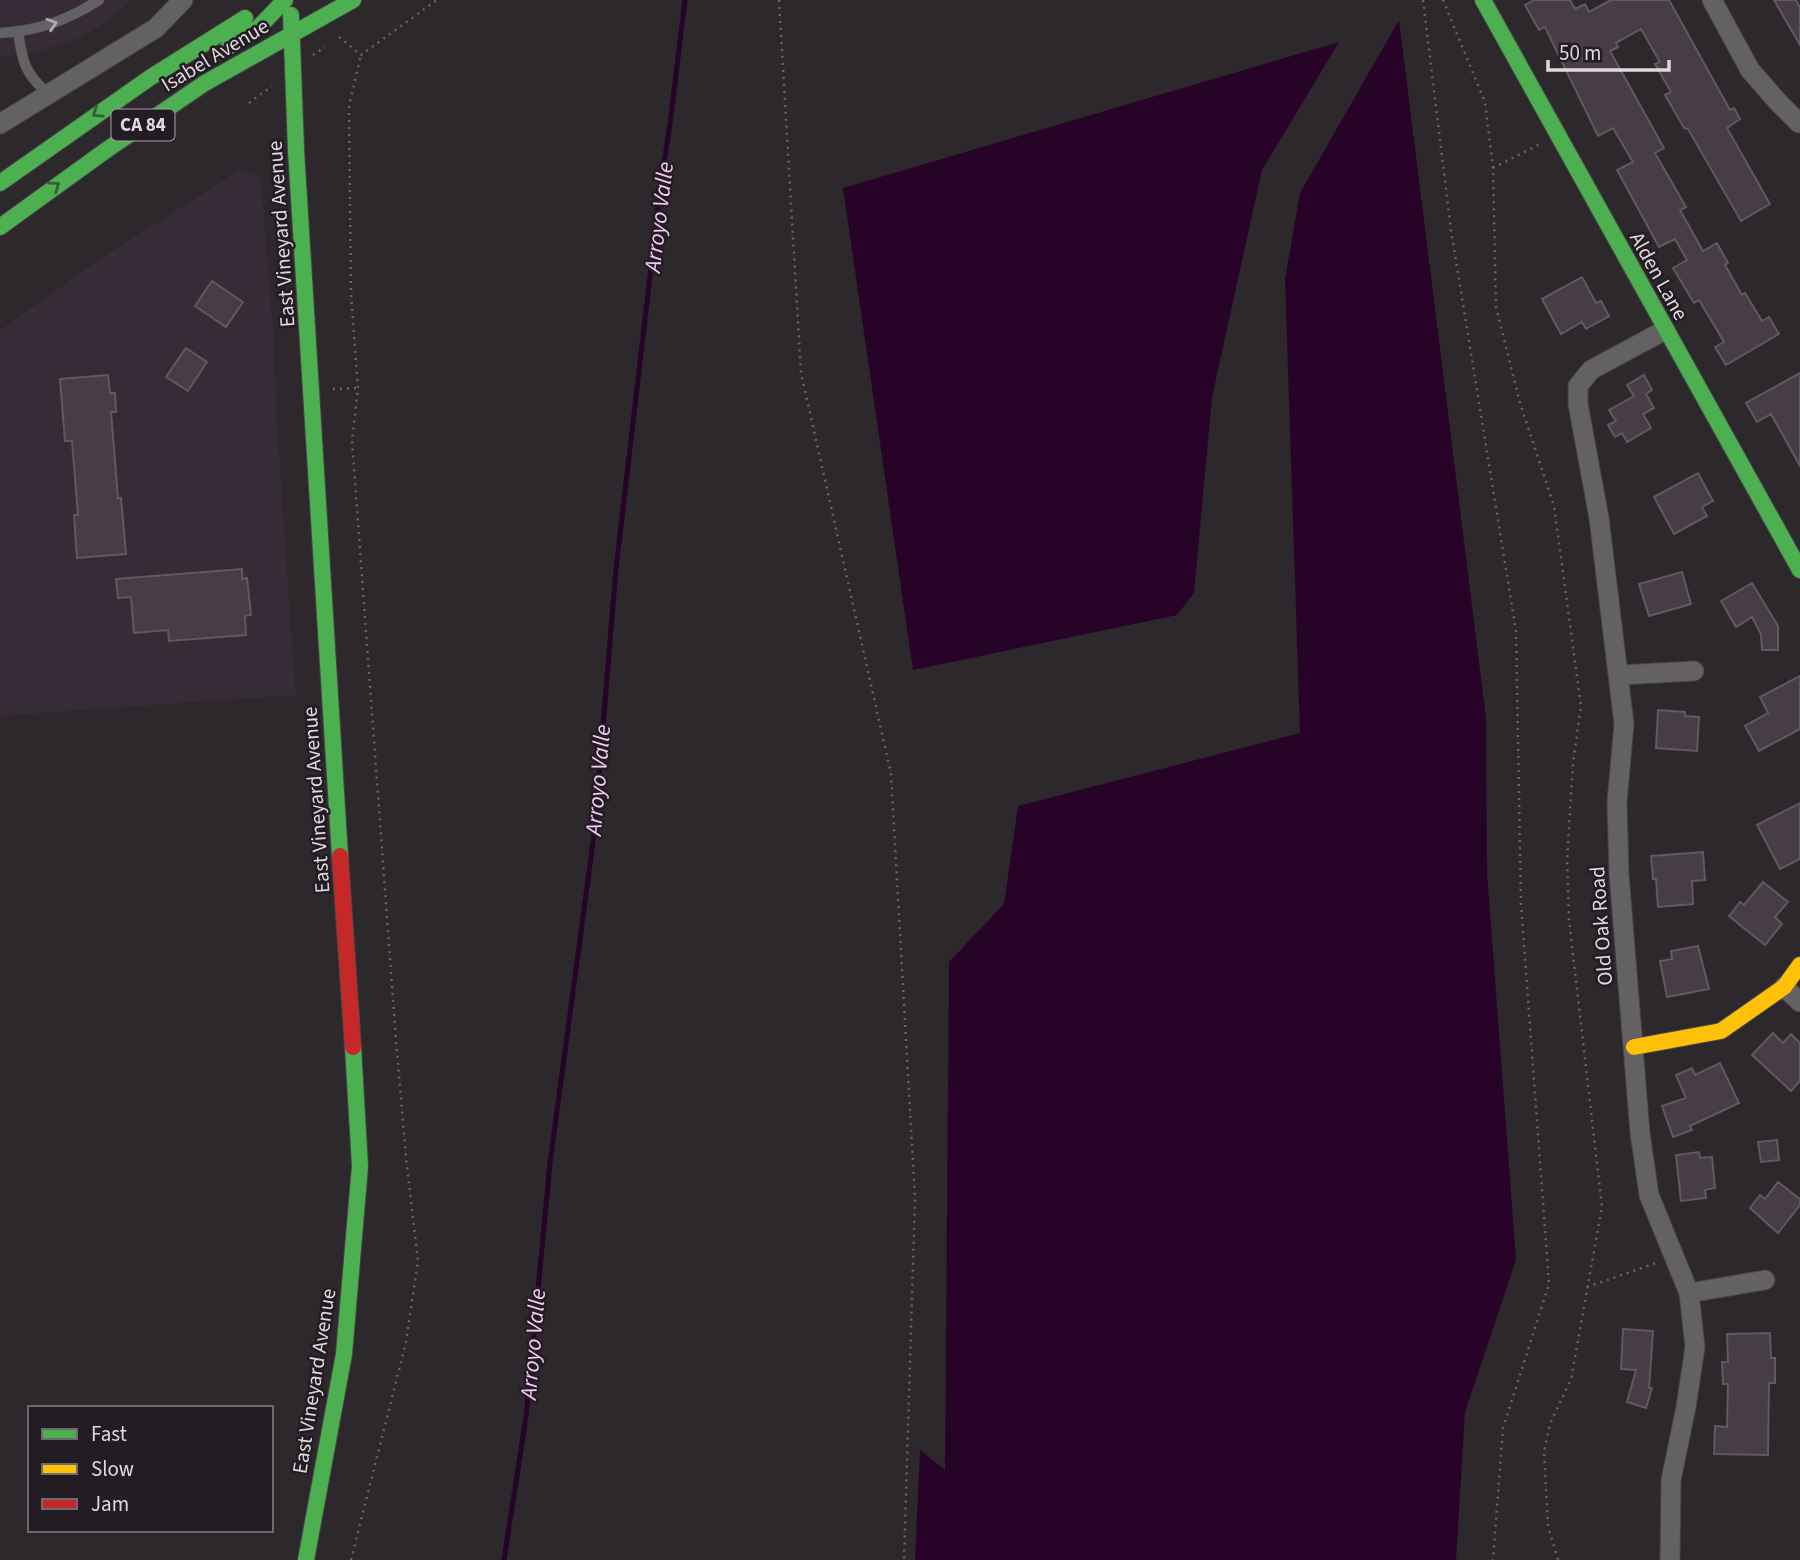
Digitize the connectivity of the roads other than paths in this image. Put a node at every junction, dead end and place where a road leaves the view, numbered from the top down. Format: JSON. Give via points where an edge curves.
{"nodes":[{"id":1,"x":99,"y":0,"type":"edge"},
{"id":2,"x":183,"y":0,"type":"edge"},
{"id":3,"x":279,"y":0,"type":"edge"},
{"id":4,"x":288,"y":0,"type":"edge"},
{"id":5,"x":323,"y":0,"type":"edge"},
{"id":6,"x":353,"y":0,"type":"edge"},
{"id":7,"x":1483,"y":0,"type":"edge"},
{"id":8,"x":1712,"y":0,"type":"edge"},
{"id":9,"x":18,"y":32,"type":"junction"},
{"id":10,"x":0,"y":33,"type":"edge"},
{"id":11,"x":292,"y":34,"type":"junction"},
{"id":12,"x":48,"y":93,"type":"junction"},
{"id":13,"x":1799,"y":123,"type":"edge"},
{"id":14,"x":0,"y":124,"type":"edge"},
{"id":15,"x":5,"y":189,"type":"edge"},
{"id":16,"x":0,"y":227,"type":"edge"},
{"id":17,"x":1665,"y":330,"type":"junction"},
{"id":18,"x":1800,"y":570,"type":"edge"},
{"id":19,"x":1694,"y":671,"type":"dead end"},
{"id":20,"x":1620,"y":675,"type":"junction"},
{"id":21,"x":1800,"y":965,"type":"edge"},
{"id":22,"x":1784,"y":987,"type":"junction"},
{"id":23,"x":1800,"y":1002,"type":"edge"},
{"id":24,"x":1634,"y":1047,"type":"junction"},
{"id":25,"x":1765,"y":1280,"type":"dead end"},
{"id":26,"x":1689,"y":1293,"type":"junction"},
{"id":27,"x":306,"y":1560,"type":"edge"},
{"id":28,"x":1670,"y":1560,"type":"edge"}],
"edges":[{"from":9,"to":1,"type":"lane","one_way":true,"via":[[75,16]]},
{"from":2,"to":12,"type":"street","via":[[156,28]]},
{"from":3,"to":15,"type":"main road","name":"Isabel Avenue","number":"CA 84","one_way":true,"via":[[84,121]]},
{"from":4,"to":11,"type":"main road","name":"East Vineyard Avenue"},
{"from":4,"to":15,"type":"main road","via":[[258,28],[51,164]]},
{"from":5,"to":11,"type":"main road"},
{"from":6,"to":11,"type":"main road","name":"Isabel Avenue","number":"CA 84"},
{"from":7,"to":17,"type":"main road","name":"Alden Lane"},
{"from":8,"to":13,"type":"street","via":[[1750,70]]},
{"from":9,"to":10,"type":"lane"},
{"from":9,"to":12,"type":"lane","via":[[32,80]]},
{"from":16,"to":11,"type":"main road","name":"Isabel Avenue","number":"CA 84","one_way":true,"via":[[205,83]]},
{"from":11,"to":27,"type":"main road","name":"East Vineyard Avenue","via":[[359,1166],[344,1354]]},
{"from":12,"to":14,"type":"street"},
{"from":17,"to":18,"type":"main road","name":"Alden Lane"},
{"from":17,"to":20,"type":"street","name":"Old Oak Road","via":[[1591,370],[1578,386]]},
{"from":19,"to":20,"type":"street"},
{"from":20,"to":24,"type":"street","name":"Old Oak Road","via":[[1625,724],[1617,802],[1619,874]]},
{"from":21,"to":22,"type":"main road"},
{"from":22,"to":23,"type":"street"},
{"from":22,"to":24,"type":"main road","via":[[1721,1031]]},
{"from":24,"to":26,"type":"street","name":"Old Oak Road","via":[[1649,1195]]},
{"from":25,"to":26,"type":"street"},
{"from":26,"to":28,"type":"street","name":"Old Oak Road","via":[[1695,1347],[1671,1480]]}]}
